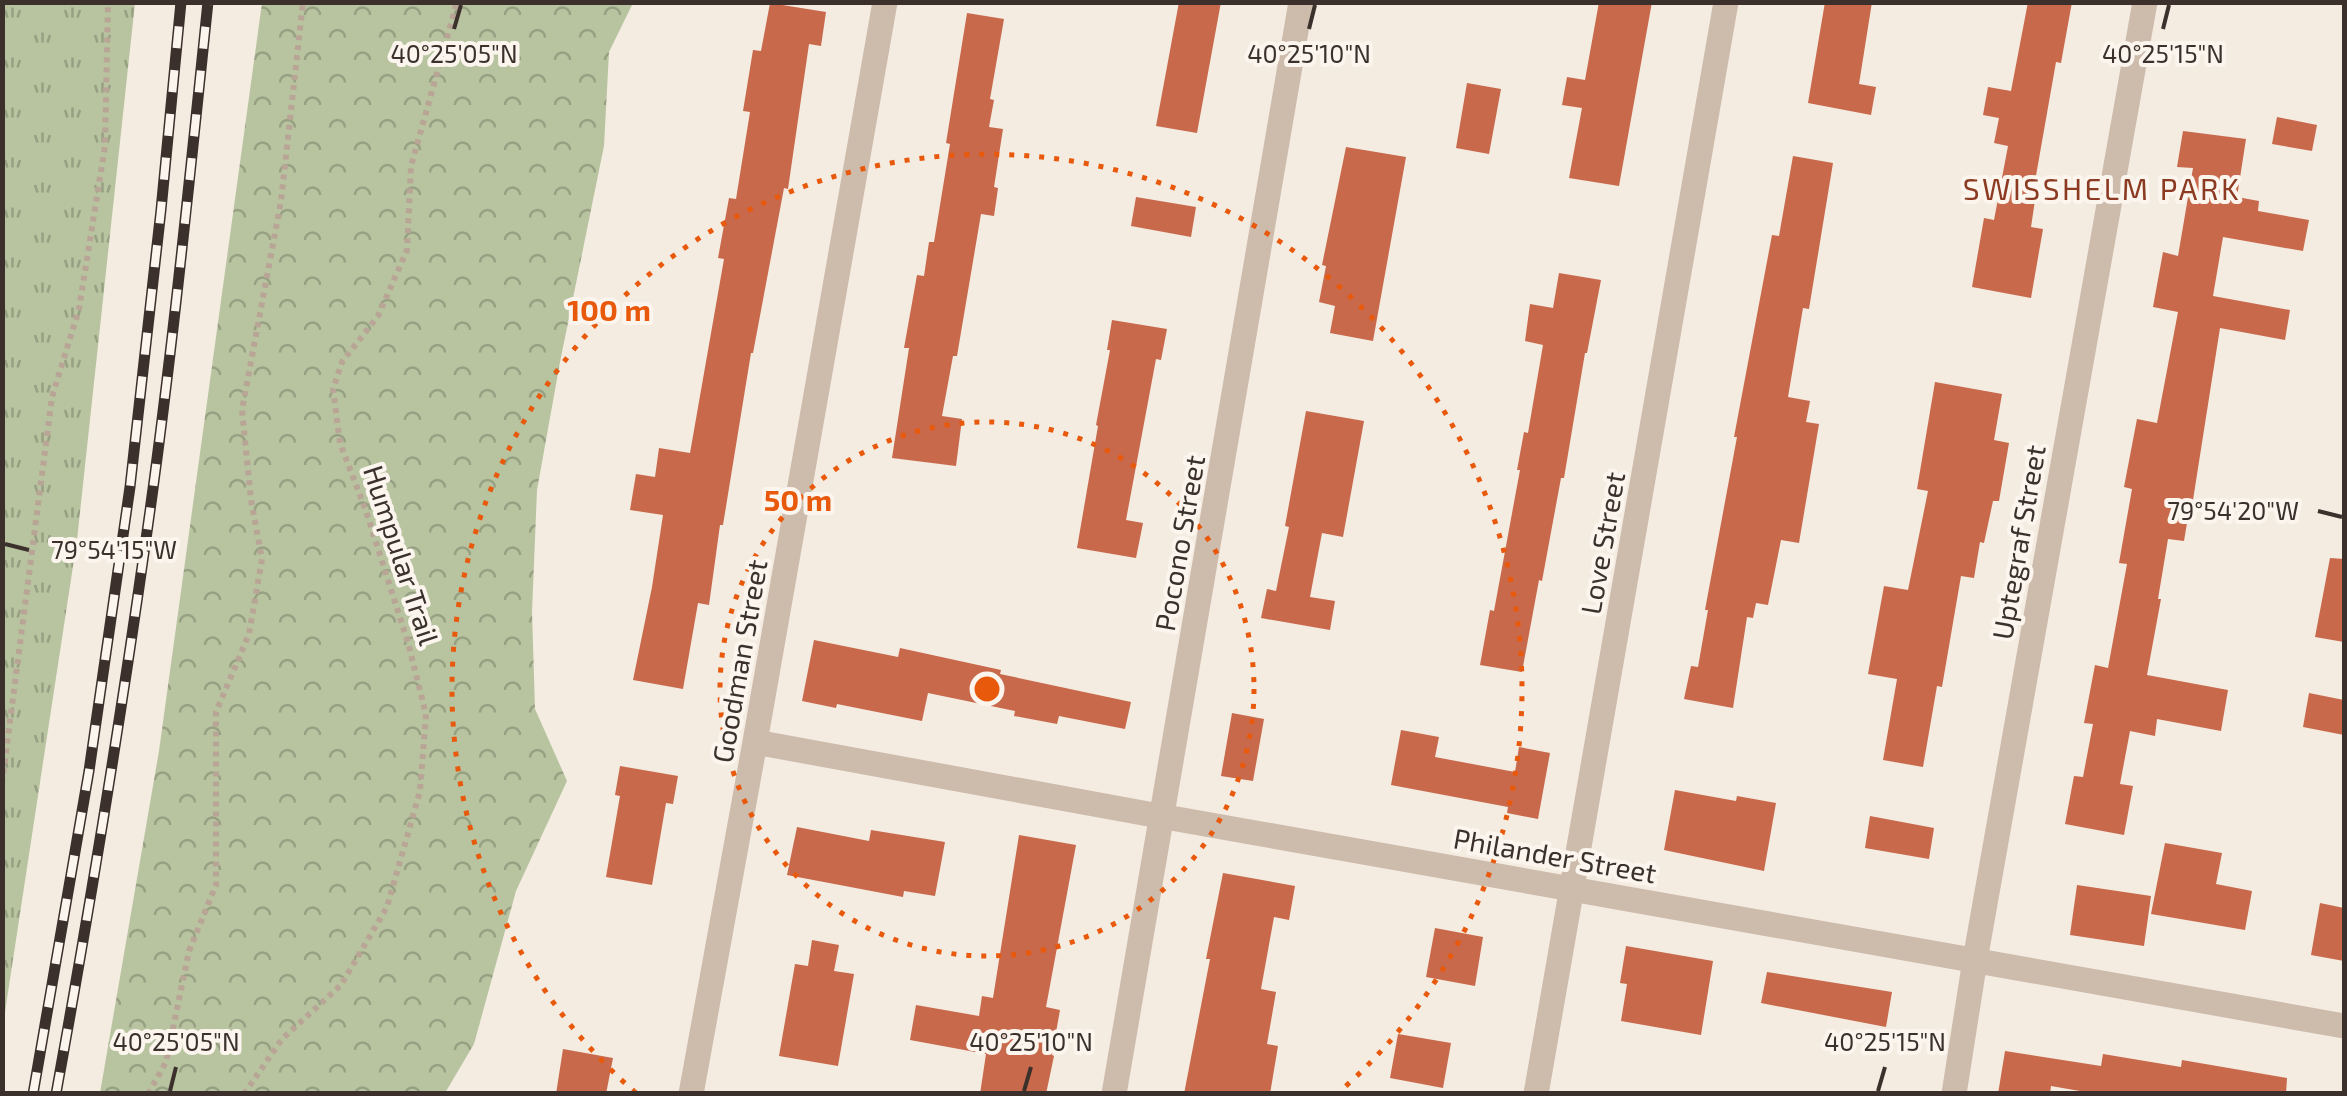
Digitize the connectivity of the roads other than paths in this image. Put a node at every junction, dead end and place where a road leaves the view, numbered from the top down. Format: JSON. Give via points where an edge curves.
{"nodes":[{"id":1,"x":884,"y":2,"type":"edge"},
{"id":2,"x":1301,"y":2,"type":"edge"},
{"id":3,"x":1726,"y":2,"type":"edge"},
{"id":4,"x":2145,"y":2,"type":"edge"},
{"id":5,"x":755,"y":742,"type":"junction"},
{"id":6,"x":1162,"y":817,"type":"junction"},
{"id":7,"x":1573,"y":888,"type":"junction"},
{"id":8,"x":1975,"y":960,"type":"junction"},
{"id":9,"x":2344,"y":1026,"type":"edge"},
{"id":10,"x":690,"y":1094,"type":"edge"},
{"id":11,"x":1114,"y":1094,"type":"edge"},
{"id":12,"x":1536,"y":1094,"type":"edge"},
{"id":13,"x":1954,"y":1094,"type":"edge"}],
"edges":[{"from":1,"to":5,"type":"street","name":"Goodman Street"},
{"from":2,"to":6,"type":"street","name":"Pocono Street"},
{"from":3,"to":7,"type":"street","name":"Love Street"},
{"from":4,"to":8,"type":"street","name":"Uptegraf Street"},
{"from":5,"to":6,"type":"street","name":"Philander Street"},
{"from":5,"to":10,"type":"street","name":"Goodman Street"},
{"from":6,"to":7,"type":"street","name":"Philander Street"},
{"from":6,"to":11,"type":"street","name":"Pocono Street"},
{"from":7,"to":8,"type":"street","name":"Philander Street"},
{"from":7,"to":12,"type":"street","name":"Love Street"},
{"from":8,"to":9,"type":"street","name":"Philander Street"},
{"from":8,"to":13,"type":"street","name":"Uptegraf Street"}]}
